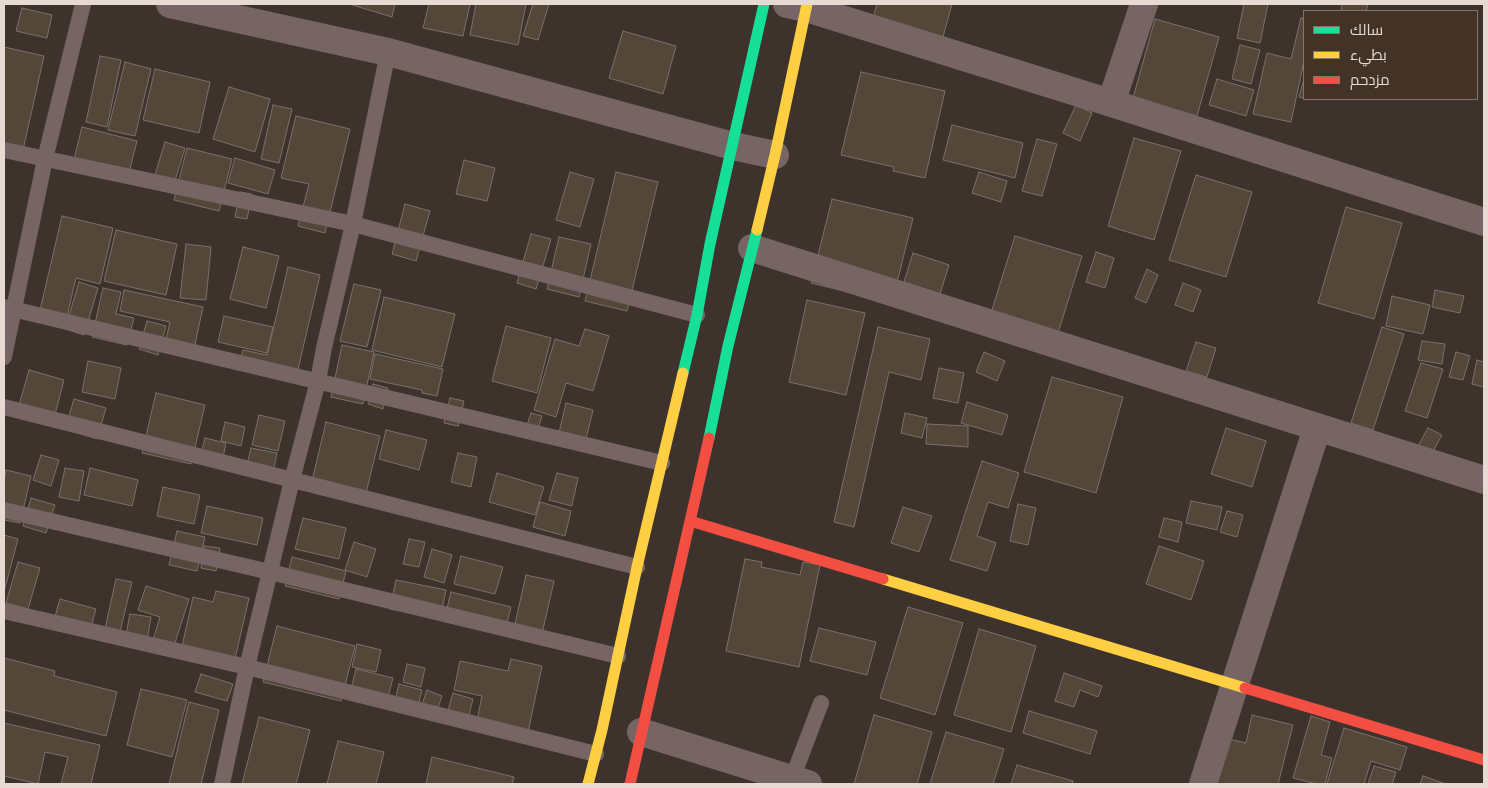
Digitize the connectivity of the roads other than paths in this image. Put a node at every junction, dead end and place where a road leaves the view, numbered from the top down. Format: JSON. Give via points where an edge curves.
{"nodes":[{"id":1,"x":83,"y":4,"type":"edge"},
{"id":2,"x":170,"y":4,"type":"edge"},
{"id":3,"x":764,"y":4,"type":"edge"},
{"id":4,"x":1144,"y":4,"type":"edge"},
{"id":5,"x":800,"y":5,"type":"edge"},
{"id":6,"x":388,"y":52,"type":"junction"},
{"id":7,"x":1111,"y":103,"type":"junction"},
{"id":8,"x":733,"y":146,"type":"junction"},
{"id":9,"x":4,"y":150,"type":"edge"},
{"id":10,"x":775,"y":155,"type":"junction"},
{"id":11,"x":45,"y":159,"type":"junction"},
{"id":12,"x":1484,"y":222,"type":"edge"},
{"id":13,"x":353,"y":224,"type":"junction"},
{"id":14,"x":752,"y":248,"type":"junction"},
{"id":15,"x":9,"y":308,"type":"edge"},
{"id":16,"x":697,"y":315,"type":"junction"},
{"id":17,"x":4,"y":356,"type":"edge"},
{"id":18,"x":318,"y":381,"type":"junction"},
{"id":19,"x":4,"y":407,"type":"edge"},
{"id":20,"x":1317,"y":428,"type":"junction"},
{"id":21,"x":662,"y":463,"type":"junction"},
{"id":22,"x":292,"y":480,"type":"junction"},
{"id":23,"x":1484,"y":480,"type":"edge"},
{"id":24,"x":4,"y":510,"type":"edge"},
{"id":25,"x":690,"y":521,"type":"junction"},
{"id":26,"x":638,"y":567,"type":"junction"},
{"id":27,"x":270,"y":572,"type":"junction"},
{"id":28,"x":4,"y":611,"type":"edge"},
{"id":29,"x":618,"y":656,"type":"junction"},
{"id":30,"x":247,"y":667,"type":"junction"},
{"id":31,"x":1235,"y":685,"type":"junction"},
{"id":32,"x":821,"y":703,"type":"dead end"},
{"id":33,"x":641,"y":732,"type":"junction"},
{"id":34,"x":596,"y":754,"type":"junction"},
{"id":35,"x":1484,"y":760,"type":"edge"},
{"id":36,"x":800,"y":782,"type":"edge"},
{"id":37,"x":222,"y":784,"type":"edge"},
{"id":38,"x":588,"y":784,"type":"edge"},
{"id":39,"x":630,"y":784,"type":"edge"},
{"id":40,"x":1203,"y":784,"type":"edge"}],
"edges":[{"from":1,"to":11,"type":"lane"},
{"from":2,"to":6,"type":"street"},
{"from":3,"to":8,"type":"street"},
{"from":4,"to":7,"type":"street"},
{"from":5,"to":7,"type":"street"},
{"from":5,"to":10,"type":"street"},
{"from":6,"to":8,"type":"street"},
{"from":6,"to":13,"type":"lane"},
{"from":7,"to":12,"type":"street"},
{"from":8,"to":10,"type":"street"},
{"from":8,"to":16,"type":"street"},
{"from":9,"to":11,"type":"lane"},
{"from":10,"to":14,"type":"street"},
{"from":11,"to":13,"type":"lane"},
{"from":11,"to":15,"type":"lane"},
{"from":13,"to":16,"type":"lane"},
{"from":13,"to":18,"type":"lane"},
{"from":14,"to":20,"type":"street"},
{"from":14,"to":25,"type":"street"},
{"from":15,"to":17,"type":"lane"},
{"from":15,"to":18,"type":"lane"},
{"from":16,"to":21,"type":"street"},
{"from":18,"to":21,"type":"lane"},
{"from":18,"to":22,"type":"lane"},
{"from":19,"to":22,"type":"lane"},
{"from":20,"to":23,"type":"street"},
{"from":20,"to":31,"type":"street"},
{"from":21,"to":26,"type":"street"},
{"from":22,"to":26,"type":"lane"},
{"from":22,"to":27,"type":"lane"},
{"from":24,"to":27,"type":"lane"},
{"from":25,"to":31,"type":"street"},
{"from":25,"to":33,"type":"street"},
{"from":26,"to":29,"type":"street"},
{"from":27,"to":29,"type":"lane"},
{"from":27,"to":30,"type":"lane"},
{"from":28,"to":30,"type":"lane"},
{"from":29,"to":34,"type":"street"},
{"from":30,"to":34,"type":"lane"},
{"from":30,"to":37,"type":"lane"},
{"from":31,"to":35,"type":"street"},
{"from":31,"to":40,"type":"street"},
{"from":32,"to":36,"type":"lane"},
{"from":33,"to":36,"type":"street"},
{"from":33,"to":39,"type":"street"},
{"from":34,"to":38,"type":"street"}]}
